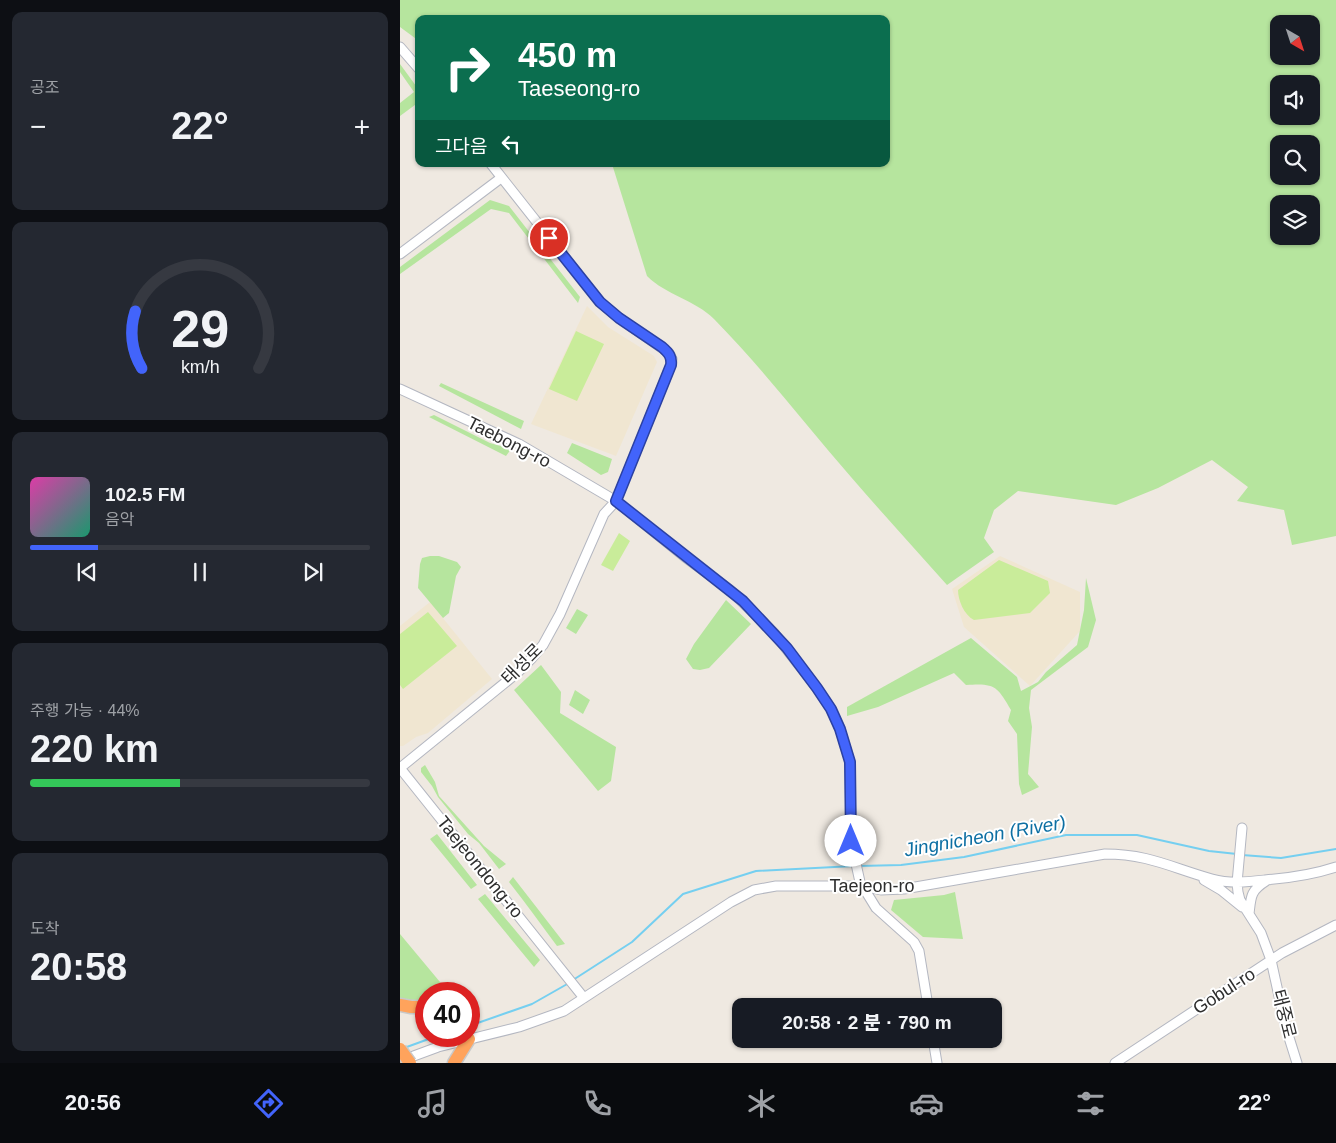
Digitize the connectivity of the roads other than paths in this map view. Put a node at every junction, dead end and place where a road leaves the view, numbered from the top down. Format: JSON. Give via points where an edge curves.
{"nodes":[{"id":1,"x":400,"y":47,"type":"edge"},
{"id":2,"x":415,"y":65,"type":"edge"},
{"id":3,"x":493,"y":167,"type":"edge"},
{"id":4,"x":501,"y":178,"type":"junction"},
{"id":5,"x":400,"y":254,"type":"edge"},
{"id":6,"x":400,"y":389,"type":"edge"},
{"id":7,"x":616,"y":501,"type":"junction"},
{"id":8,"x":400,"y":768,"type":"edge"},
{"id":9,"x":1242,"y":833,"type":"dead end"},
{"id":10,"x":1336,"y":867,"type":"edge"},
{"id":11,"x":1191,"y":872,"type":"junction"},
{"id":12,"x":1268,"y":880,"type":"junction"},
{"id":13,"x":1237,"y":883,"type":"junction"},
{"id":14,"x":861,"y":884,"type":"junction"},
{"id":15,"x":1250,"y":914,"type":"junction"},
{"id":16,"x":1336,"y":925,"type":"edge"},
{"id":17,"x":1272,"y":960,"type":"junction"},
{"id":18,"x":583,"y":997,"type":"junction"},
{"id":19,"x":927,"y":998,"type":"edge"},
{"id":20,"x":400,"y":1005,"type":"edge"},
{"id":21,"x":415,"y":1007,"type":"edge"},
{"id":22,"x":480,"y":1036,"type":"edge"},
{"id":23,"x":438,"y":1047,"type":"edge"},
{"id":24,"x":464,"y":1047,"type":"edge"},
{"id":25,"x":934,"y":1048,"type":"edge"},
{"id":26,"x":400,"y":1049,"type":"edge"},
{"id":27,"x":400,"y":1062,"type":"edge"},
{"id":28,"x":410,"y":1063,"type":"edge"},
{"id":29,"x":454,"y":1063,"type":"edge"},
{"id":30,"x":937,"y":1063,"type":"edge"},
{"id":31,"x":1115,"y":1063,"type":"edge"},
{"id":32,"x":1297,"y":1063,"type":"edge"}],
"edges":[{"from":1,"to":2,"type":"street"},
{"from":3,"to":4,"type":"street"},
{"from":4,"to":5,"type":"street"},
{"from":4,"to":7,"type":"street","name":"태성로","via":[[600,302],[662,347],[672,359]]},
{"from":6,"to":7,"type":"street","name":"Taebong-ro","via":[[518,444]]},
{"from":7,"to":8,"type":"street","name":"태성로","via":[[604,514],[543,645],[532,658]]},
{"from":7,"to":14,"type":"street","name":"Taebong-ro","via":[[743,601],[787,648],[831,709],[850,762],[853,849]]},
{"from":8,"to":18,"type":"street","name":"Taejeondong-ro"},
{"from":9,"to":13,"type":"street"},
{"from":10,"to":12,"type":"street","name":"Taejeon-ro","via":[[1311,875]]},
{"from":11,"to":13,"type":"street","name":"Taejeon-ro"},
{"from":11,"to":14,"type":"street","name":"Taejeon-ro","via":[[1148,858],[1105,854],[922,886],[881,890]]},
{"from":11,"to":15,"type":"street","via":[[1221,890]]},
{"from":12,"to":13,"type":"street","name":"Taejeon-ro"},
{"from":12,"to":15,"type":"street","via":[[1251,894]]},
{"from":13,"to":15,"type":"street","name":"태중로","via":[[1240,900]]},
{"from":14,"to":18,"type":"street","name":"Taejeon-ro","via":[[776,886],[754,890]]},
{"from":14,"to":19,"type":"street","via":[[876,908],[919,950]]},
{"from":15,"to":17,"type":"street","name":"태중로"},
{"from":16,"to":17,"type":"street","name":"Gobul-ro"},
{"from":17,"to":31,"type":"street","name":"Gobul-ro"},
{"from":17,"to":32,"type":"street","name":"태중로"},
{"from":18,"to":22,"type":"street","name":"Taejeon-ro","via":[[564,1011]]},
{"from":20,"to":21,"type":"highway"},
{"from":23,"to":27,"type":"street","name":"Taejeon-ro"},
{"from":24,"to":29,"type":"highway"},
{"from":25,"to":30,"type":"street"},
{"from":26,"to":28,"type":"highway","bridge":true}]}
